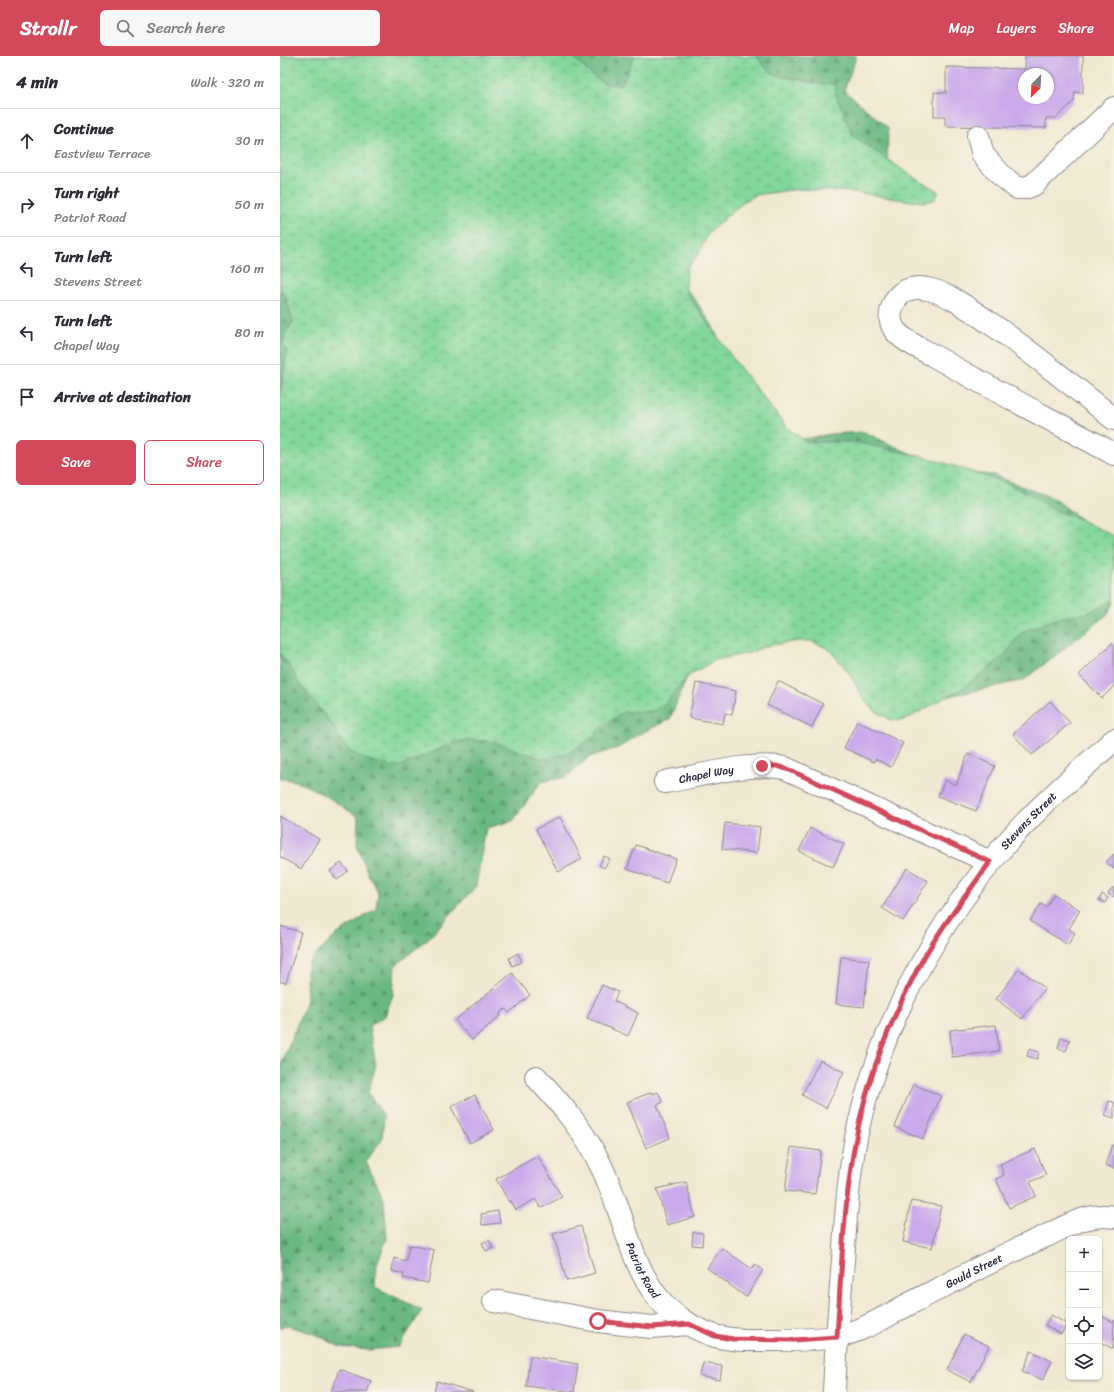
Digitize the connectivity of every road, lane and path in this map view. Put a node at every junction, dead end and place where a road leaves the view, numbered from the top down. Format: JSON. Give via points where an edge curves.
{"nodes":[{"id":1,"x":1114,"y":108,"type":"edge"},
{"id":2,"x":978,"y":136,"type":"dead end"},
{"id":3,"x":1114,"y":419,"type":"edge"},
{"id":4,"x":1114,"y":454,"type":"edge"},
{"id":5,"x":1114,"y":740,"type":"edge"},
{"id":6,"x":665,"y":782,"type":"dead end"},
{"id":7,"x":990,"y":862,"type":"junction"},
{"id":8,"x":536,"y":1078,"type":"dead end"},
{"id":9,"x":1114,"y":1217,"type":"edge"},
{"id":10,"x":494,"y":1301,"type":"dead end"},
{"id":11,"x":689,"y":1324,"type":"junction"},
{"id":12,"x":837,"y":1337,"type":"junction"},
{"id":13,"x":834,"y":1392,"type":"edge"}],
"edges":[{"from":1,"to":2,"type":"street","via":[[1033,184],[1025,188],[1015,187],[990,165],[983,155]]},
{"from":3,"to":4,"type":"street","via":[[1036,356],[970,310],[926,288],[905,290],[898,296],[890,320],[901,336]]},
{"from":5,"to":7,"type":"street","name":"Stevens Street","via":[[1032,816]]},
{"from":6,"to":7,"type":"street","name":"Chapel Way","via":[[754,766],[785,768]]},
{"from":7,"to":12,"type":"street","name":"Stevens Street","via":[[935,940],[918,969],[894,1019],[874,1071],[853,1155],[847,1199]]},
{"from":8,"to":11,"type":"street","name":"Patriot Road","via":[[569,1114],[593,1150],[609,1183],[647,1283],[670,1310]]},
{"from":9,"to":12,"type":"street","name":"Gould Street","via":[[1096,1216],[1077,1222],[1013,1250],[883,1318]]},
{"from":10,"to":11,"type":"street","via":[[598,1321],[652,1327]]},
{"from":11,"to":12,"type":"street","name":"Patriot Road","via":[[715,1336],[733,1339],[787,1340]]},
{"from":12,"to":13,"type":"street","name":"Stevens Street"}]}
